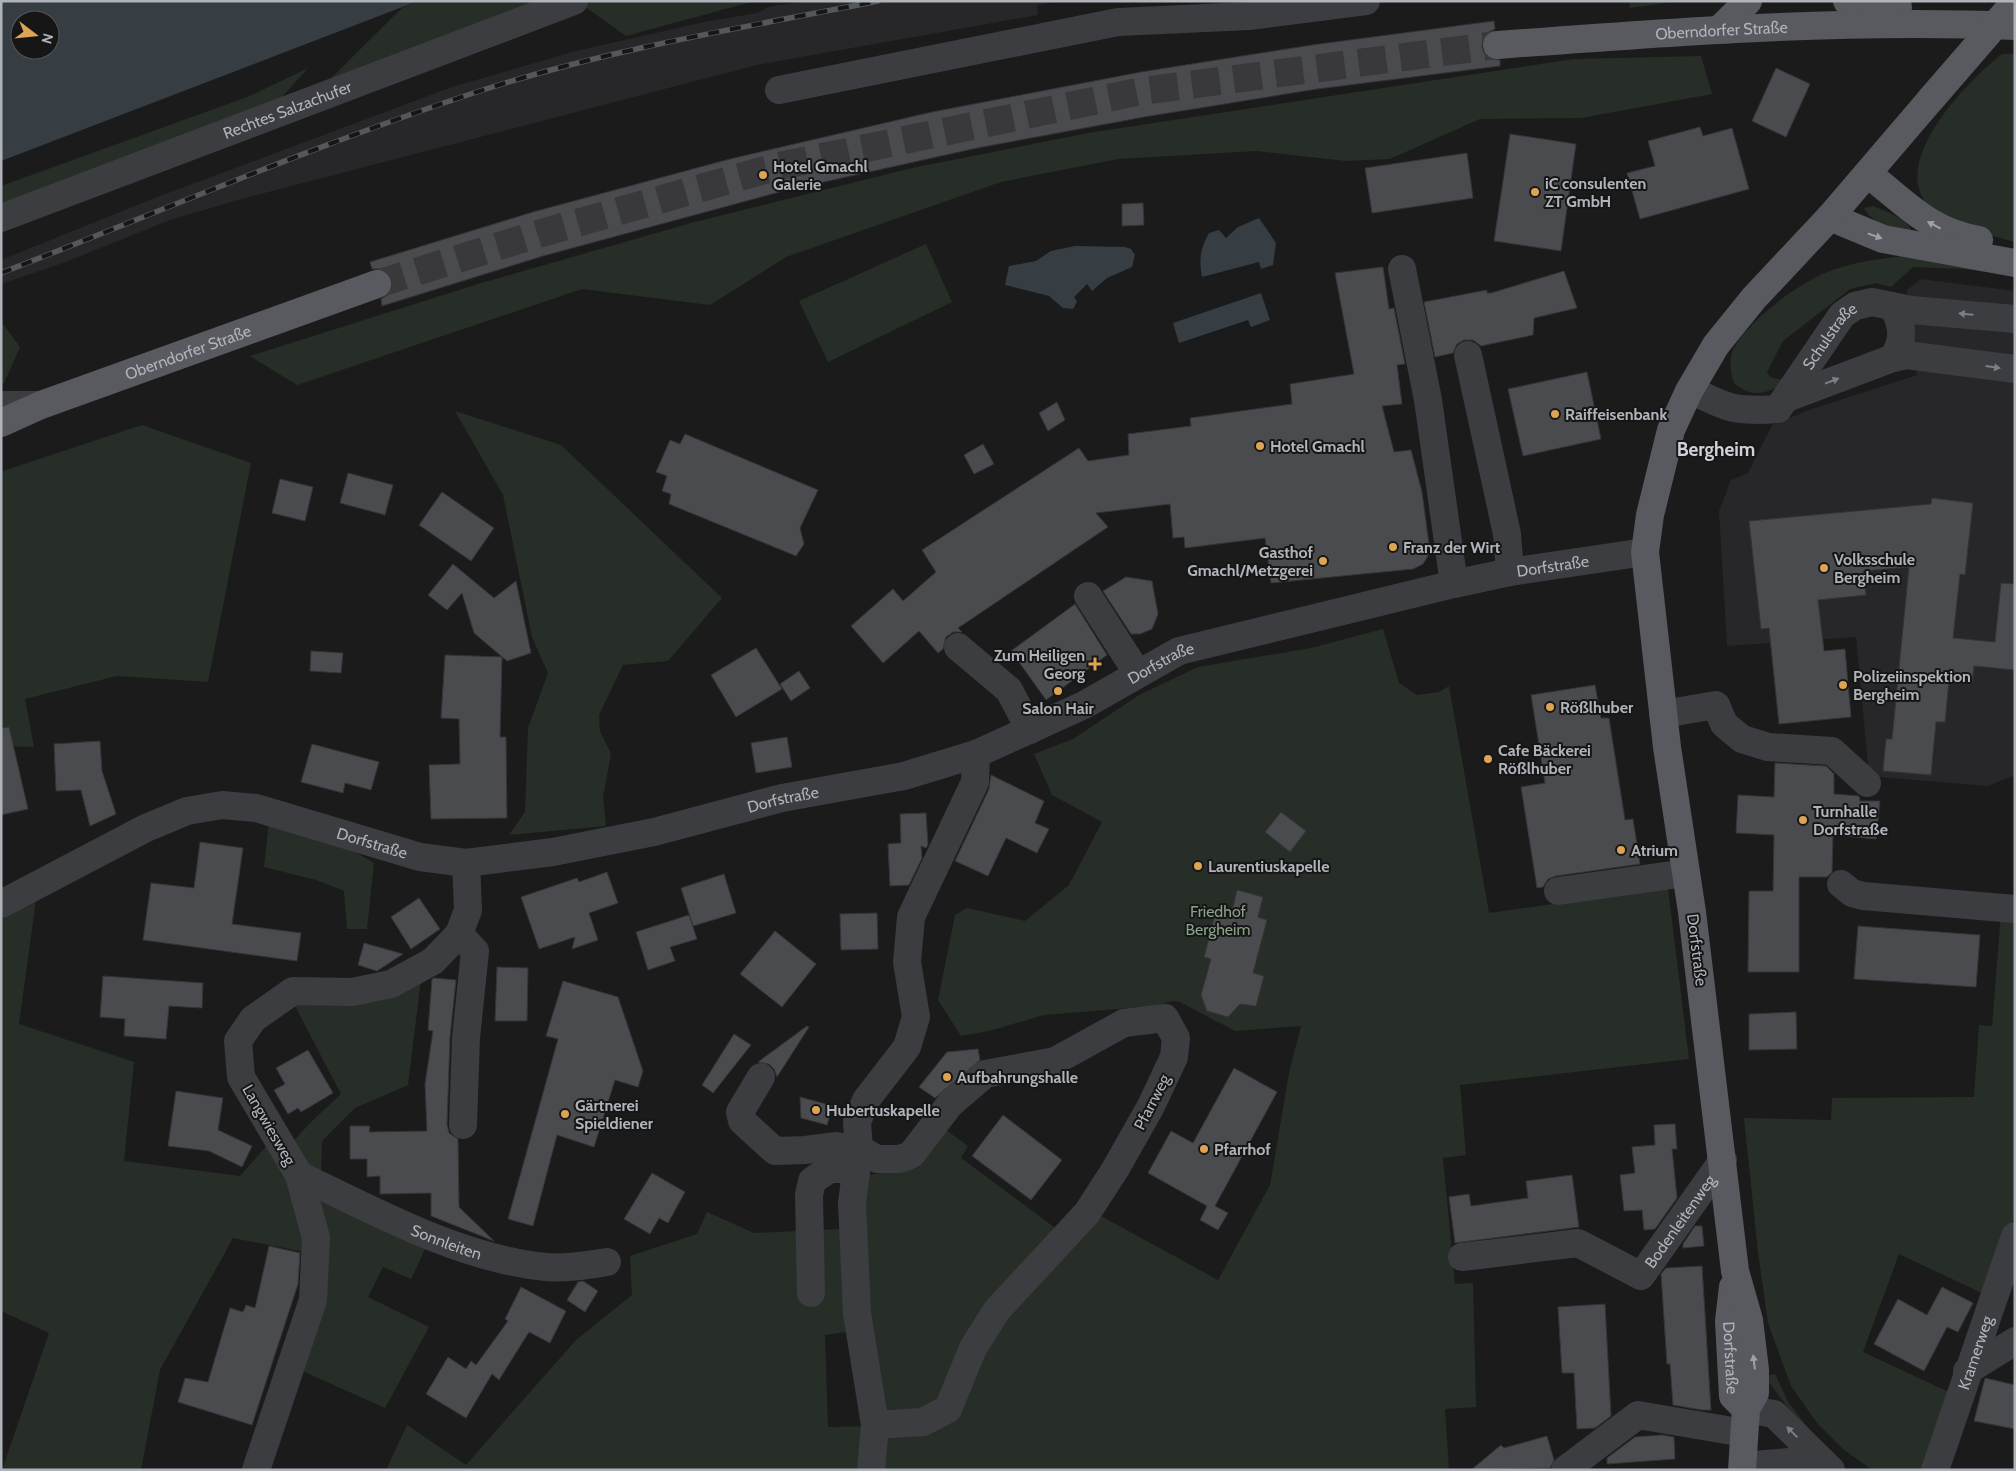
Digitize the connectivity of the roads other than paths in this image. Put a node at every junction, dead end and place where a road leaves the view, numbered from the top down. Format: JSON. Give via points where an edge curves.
{"nodes":[{"id":1,"x":574,"y":1,"type":"edge"},
{"id":2,"x":1366,"y":1,"type":"edge"},
{"id":3,"x":1748,"y":1,"type":"edge"},
{"id":4,"x":1847,"y":1,"type":"edge"},
{"id":5,"x":2015,"y":2,"type":"edge"},
{"id":6,"x":1946,"y":23,"type":"junction"},
{"id":7,"x":2015,"y":26,"type":"edge"},
{"id":8,"x":1721,"y":28,"type":"junction"},
{"id":9,"x":1497,"y":45,"type":"tunnel mouth"},
{"id":10,"x":779,"y":90,"type":"dead end"},
{"id":11,"x":1868,"y":174,"type":"junction"},
{"id":12,"x":1830,"y":217,"type":"junction"},
{"id":13,"x":1,"y":218,"type":"edge"},
{"id":14,"x":2015,"y":247,"type":"edge"},
{"id":15,"x":2015,"y":263,"type":"edge"},
{"id":16,"x":1402,"y":268,"type":"dead end"},
{"id":17,"x":377,"y":284,"type":"tunnel mouth"},
{"id":18,"x":1892,"y":306,"type":"junction"},
{"id":19,"x":2015,"y":319,"type":"edge"},
{"id":20,"x":1468,"y":355,"type":"dead end"},
{"id":21,"x":1893,"y":358,"type":"junction"},
{"id":22,"x":2015,"y":369,"type":"edge"},
{"id":23,"x":1689,"y":391,"type":"junction"},
{"id":24,"x":1787,"y":398,"type":"junction"},
{"id":25,"x":1,"y":404,"type":"edge"},
{"id":26,"x":41,"y":406,"type":"junction"},
{"id":27,"x":1,"y":423,"type":"edge"},
{"id":28,"x":1645,"y":552,"type":"junction"},
{"id":29,"x":1510,"y":572,"type":"junction"},
{"id":30,"x":1454,"y":584,"type":"junction"},
{"id":31,"x":1088,"y":596,"type":"dead end"},
{"id":32,"x":958,"y":647,"type":"dead end"},
{"id":33,"x":1138,"y":674,"type":"junction"},
{"id":34,"x":1663,"y":714,"type":"junction"},
{"id":35,"x":1030,"y":730,"type":"junction"},
{"id":36,"x":976,"y":754,"type":"junction"},
{"id":37,"x":1867,"y":783,"type":"dead end"},
{"id":38,"x":466,"y":863,"type":"junction"},
{"id":39,"x":1686,"y":873,"type":"junction"},
{"id":40,"x":1841,"y":884,"type":"dead end"},
{"id":41,"x":1558,"y":891,"type":"dead end"},
{"id":42,"x":1,"y":904,"type":"edge"},
{"id":43,"x":2015,"y":909,"type":"edge"},
{"id":44,"x":459,"y":934,"type":"junction"},
{"id":45,"x":761,"y":1077,"type":"dead end"},
{"id":46,"x":463,"y":1125,"type":"dead end"},
{"id":47,"x":858,"y":1159,"type":"junction"},
{"id":48,"x":1723,"y":1160,"type":"junction"},
{"id":49,"x":299,"y":1175,"type":"junction"},
{"id":50,"x":2015,"y":1236,"type":"edge"},
{"id":51,"x":1462,"y":1257,"type":"dead end"},
{"id":52,"x":607,"y":1262,"type":"dead end"},
{"id":53,"x":810,"y":1293,"type":"dead end"},
{"id":54,"x":2015,"y":1341,"type":"edge"},
{"id":55,"x":1967,"y":1371,"type":"junction"},
{"id":56,"x":1745,"y":1421,"type":"junction"},
{"id":57,"x":875,"y":1425,"type":"junction"},
{"id":58,"x":1742,"y":1468,"type":"edge"},
{"id":59,"x":1829,"y":1468,"type":"edge"},
{"id":60,"x":256,"y":1470,"type":"edge"},
{"id":61,"x":872,"y":1470,"type":"edge"},
{"id":62,"x":1565,"y":1470,"type":"edge"},
{"id":63,"x":1935,"y":1470,"type":"edge"}],
"edges":[{"from":1,"to":13,"type":"street","name":"Rechtes Salzachufer"},
{"from":2,"to":10,"type":"street","via":[[1249,16],[1118,22]]},
{"from":3,"to":8,"type":"main road"},
{"from":4,"to":6,"type":"main road","via":[[1879,7],[1915,8]]},
{"from":5,"to":11,"type":"main road","bridge":true},
{"from":6,"to":7,"type":"main road","name":"Oberndorfer Straße"},
{"from":6,"to":8,"type":"main road","name":"Oberndorfer Straße"},
{"from":8,"to":9,"type":"main road","name":"Oberndorfer Straße"},
{"from":11,"to":12,"type":"main road"},
{"from":14,"to":11,"type":"main road","one_way":true,"via":[[1942,229],[1916,214]]},
{"from":12,"to":15,"type":"main road","one_way":true,"via":[[1883,239]]},
{"from":12,"to":23,"type":"main road","via":[[1754,298],[1722,338]]},
{"from":16,"to":30,"type":"street","via":[[1428,400]]},
{"from":17,"to":26,"type":"main road","name":"Oberndorfer Straße"},
{"from":19,"to":18,"type":"street","name":"Schulstraße","one_way":true},
{"from":18,"to":21,"type":"street","via":[[1903,331],[1900,347]]},
{"from":18,"to":24,"type":"street","name":"Schulstraße","via":[[1872,302],[1855,306],[1842,315]]},
{"from":20,"to":29,"type":"street","via":[[1507,534]]},
{"from":21,"to":22,"type":"street","name":"Schulstraße","one_way":true,"via":[[1906,355]]},
{"from":24,"to":21,"type":"street","name":"Schulstraße","one_way":true},
{"from":23,"to":24,"type":"street","name":"Schulstraße","via":[[1729,406],[1758,410],[1778,409]]},
{"from":23,"to":28,"type":"main road","via":[[1671,430],[1650,515]]},
{"from":25,"to":26,"type":"street"},
{"from":26,"to":27,"type":"main road","name":"Oberndorfer Straße"},
{"from":28,"to":29,"type":"street","name":"Dorfstraße"},
{"from":28,"to":34,"type":"main road","name":"Dorfstraße"},
{"from":29,"to":30,"type":"street","name":"Dorfstraße"},
{"from":30,"to":33,"type":"street","name":"Dorfstraße","via":[[1179,651]]},
{"from":31,"to":33,"type":"street"},
{"from":32,"to":35,"type":"street","via":[[1009,690]]},
{"from":33,"to":35,"type":"street","name":"Dorfstraße","via":[[1084,706]]},
{"from":34,"to":37,"type":"street","via":[[1716,705],[1724,724],[1742,739],[1768,747],[1832,751]]},
{"from":34,"to":39,"type":"main road","name":"Dorfstraße"},
{"from":35,"to":36,"type":"street","name":"Dorfstraße"},
{"from":36,"to":38,"type":"street","name":"Dorfstraße","via":[[904,776],[782,798],[654,832],[553,852]]},
{"from":36,"to":47,"type":"street","via":[[974,782],[911,917],[907,962],[916,1017],[906,1047],[866,1100],[857,1122]]},
{"from":38,"to":42,"type":"street","name":"Dorfstraße","via":[[420,857],[256,808],[222,805],[187,811],[146,828]]},
{"from":38,"to":44,"type":"street","name":"Langwiesweg","via":[[468,910]]},
{"from":39,"to":41,"type":"street"},
{"from":39,"to":48,"type":"main road","name":"Dorfstraße"},
{"from":40,"to":43,"type":"street","via":[[1863,896]]},
{"from":44,"to":46,"type":"street","via":[[475,951],[466,1038]]},
{"from":44,"to":49,"type":"street","name":"Langwiesweg","via":[[433,961],[391,984],[352,992],[294,991],[253,1019],[238,1041],[241,1077]]},
{"from":45,"to":47,"type":"street","via":[[740,1112],[742,1121],[775,1150],[837,1146]]},
{"from":47,"to":53,"type":"street","via":[[829,1168],[812,1181],[809,1195]]},
{"from":47,"to":57,"type":"street","via":[[852,1203],[857,1313]]},
{"from":47,"to":57,"type":"street","name":"Pfarrweg","via":[[899,1159],[911,1155],[950,1104],[985,1074],[1055,1061],[1124,1023],[1165,1018],[1176,1038],[1174,1057],[1116,1168],[1073,1230],[998,1310],[973,1348],[948,1409],[924,1422]]},
{"from":48,"to":51,"type":"street","name":"Bodenleitenweg","via":[[1641,1276],[1578,1243]]},
{"from":48,"to":56,"type":"main road","name":"Dorfstraße","via":[[1735,1271],[1730,1321],[1732,1396]]},
{"from":49,"to":52,"type":"street","name":"Sonnleiten","via":[[386,1217],[492,1257],[546,1267]]},
{"from":49,"to":60,"type":"street","name":"Langwiesweg","via":[[316,1238],[313,1300]]},
{"from":50,"to":55,"type":"street","name":"Kramerweg"},
{"from":54,"to":55,"type":"street"},
{"from":55,"to":63,"type":"street","name":"Kramerweg"},
{"from":56,"to":58,"type":"main road"},
{"from":59,"to":56,"type":"street","one_way":true,"via":[[1774,1414]]},
{"from":56,"to":62,"type":"street","via":[[1638,1415]]},
{"from":57,"to":61,"type":"street"},
{"from":58,"to":59,"type":"street","via":[[1789,1462]]}]}
